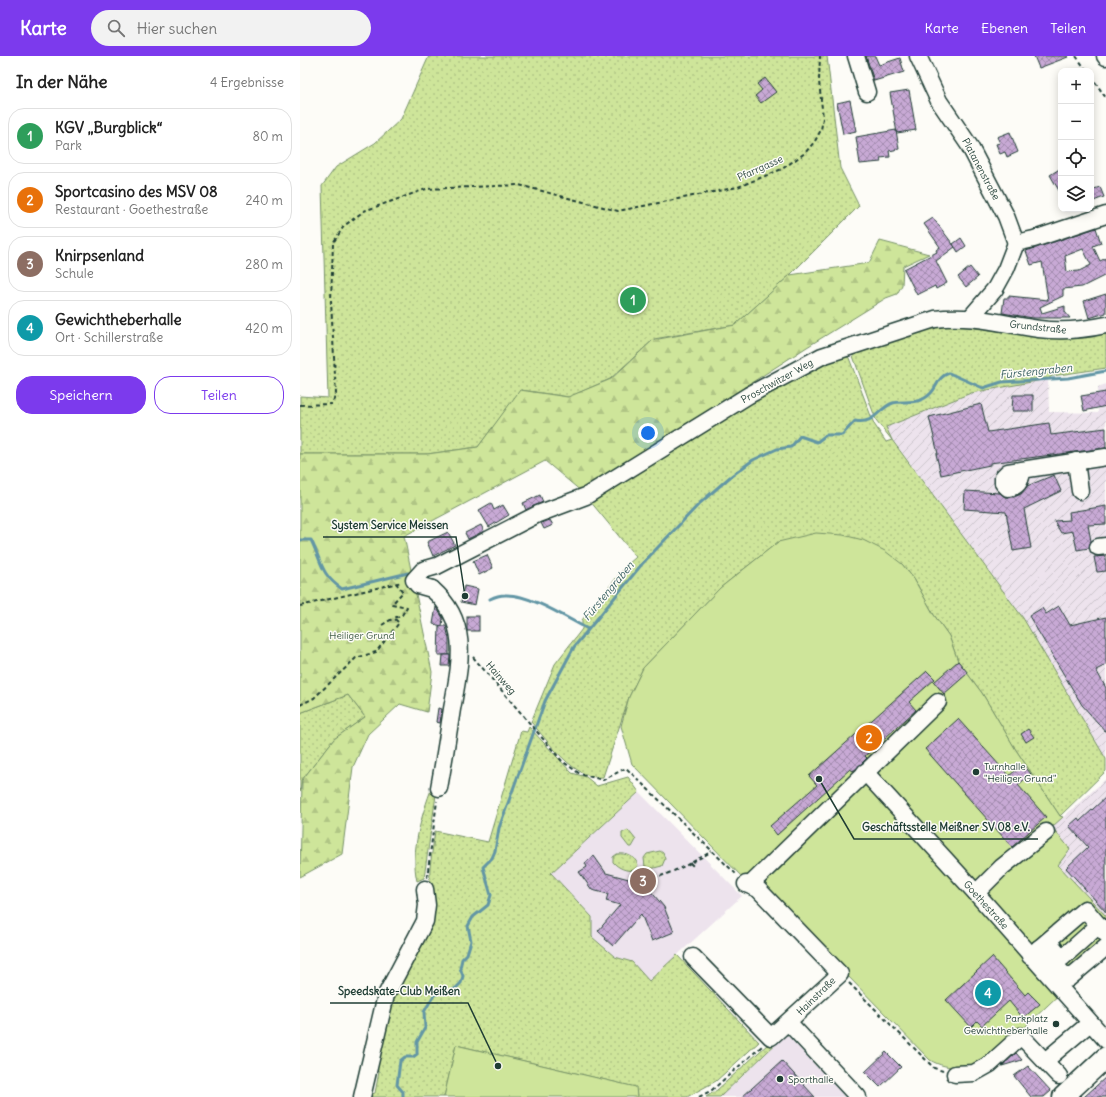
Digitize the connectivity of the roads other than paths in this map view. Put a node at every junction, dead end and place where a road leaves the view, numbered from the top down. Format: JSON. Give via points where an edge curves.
{"nodes":[{"id":1,"x":856,"y":56,"type":"edge"},
{"id":2,"x":918,"y":56,"type":"edge"},
{"id":3,"x":867,"y":92,"type":"dead end"},
{"id":4,"x":1106,"y":215,"type":"edge"},
{"id":5,"x":1016,"y":243,"type":"junction"},
{"id":6,"x":971,"y":317,"type":"junction"},
{"id":7,"x":1106,"y":325,"type":"edge"},
{"id":8,"x":1106,"y":457,"type":"edge"},
{"id":9,"x":1076,"y":462,"type":"junction"},
{"id":10,"x":1023,"y":470,"type":"dead end"},
{"id":11,"x":1080,"y":491,"type":"dead end"},
{"id":12,"x":437,"y":566,"type":"junction"},
{"id":13,"x":432,"y":589,"type":"junction"},
{"id":14,"x":938,"y":702,"type":"dead end"},
{"id":15,"x":865,"y":772,"type":"junction"},
{"id":16,"x":439,"y":788,"type":"road end"},
{"id":17,"x":1046,"y":832,"type":"dead end"},
{"id":18,"x":426,"y":889,"type":"road end"},
{"id":19,"x":976,"y":893,"type":"junction"},
{"id":20,"x":1064,"y":928,"type":"junction"},
{"id":21,"x":1102,"y":929,"type":"edge"},
{"id":22,"x":1078,"y":943,"type":"junction"},
{"id":23,"x":1106,"y":947,"type":"edge"},
{"id":24,"x":1039,"y":948,"type":"junction"},
{"id":25,"x":694,"y":957,"type":"dead end"},
{"id":26,"x":1062,"y":958,"type":"junction"},
{"id":27,"x":1092,"y":960,"type":"junction"},
{"id":28,"x":1076,"y":974,"type":"junction"},
{"id":29,"x":789,"y":1023,"type":"junction"},
{"id":30,"x":1090,"y":1023,"type":"junction"},
{"id":31,"x":1106,"y":1040,"type":"edge"},
{"id":32,"x":1106,"y":1057,"type":"edge"},
{"id":33,"x":1045,"y":1061,"type":"junction"},
{"id":34,"x":955,"y":1074,"type":"road end"},
{"id":35,"x":1059,"y":1076,"type":"dead end"},
{"id":36,"x":362,"y":1097,"type":"edge"},
{"id":37,"x":858,"y":1097,"type":"edge"},
{"id":38,"x":1063,"y":1097,"type":"edge"}],
"edges":[{"from":1,"to":3,"type":"street"},
{"from":2,"to":5,"type":"street","name":"Platanenstraße","via":[[939,101],[969,144],[1006,216]]},
{"from":4,"to":5,"type":"street"},
{"from":5,"to":6,"type":"street","via":[[995,289]]},
{"from":6,"to":7,"type":"street","name":"Grundstraße","via":[[1048,329],[1083,330]]},
{"from":6,"to":12,"type":"street","name":"Proschwitzer Weg","via":[[935,319],[822,356],[749,395],[586,496],[538,514]]},
{"from":8,"to":9,"type":"street"},
{"from":9,"to":10,"type":"street"},
{"from":9,"to":11,"type":"street"},
{"from":12,"to":13,"type":"street"},
{"from":12,"to":13,"type":"street","name":"Proschwitzer Weg","via":[[423,570],[414,580],[418,585]]},
{"from":13,"to":16,"type":"street","via":[[448,606],[454,618],[461,663]]},
{"from":14,"to":15,"type":"street"},
{"from":15,"to":19,"type":"street","name":"Goethestraße"},
{"from":15,"to":29,"type":"street","name":"Hainstraße","via":[[748,885],[758,889],[840,974]]},
{"from":17,"to":19,"type":"street","via":[[1002,867]]},
{"from":18,"to":36,"type":"street","via":[[425,921],[386,995]]},
{"from":19,"to":24,"type":"street","name":"Goethestraße"},
{"from":20,"to":21,"type":"street","via":[[1085,909]]},
{"from":20,"to":22,"type":"street"},
{"from":20,"to":24,"type":"street"},
{"from":21,"to":22,"type":"street"},
{"from":22,"to":26,"type":"street"},
{"from":22,"to":27,"type":"street"},
{"from":23,"to":27,"type":"street"},
{"from":24,"to":26,"type":"street"},
{"from":24,"to":28,"type":"street","via":[[1068,979]]},
{"from":24,"to":30,"type":"street","name":"Goethestraße"},
{"from":25,"to":29,"type":"street","via":[[771,1038]]},
{"from":26,"to":28,"type":"street"},
{"from":27,"to":28,"type":"street"},
{"from":29,"to":37,"type":"street","name":"Hainstraße"},
{"from":30,"to":31,"type":"street","name":"Goethestraße"},
{"from":30,"to":33,"type":"street"},
{"from":32,"to":38,"type":"main road"},
{"from":33,"to":34,"type":"street","via":[[1021,1036],[985,1067],[974,1073]]},
{"from":33,"to":35,"type":"street"}]}
